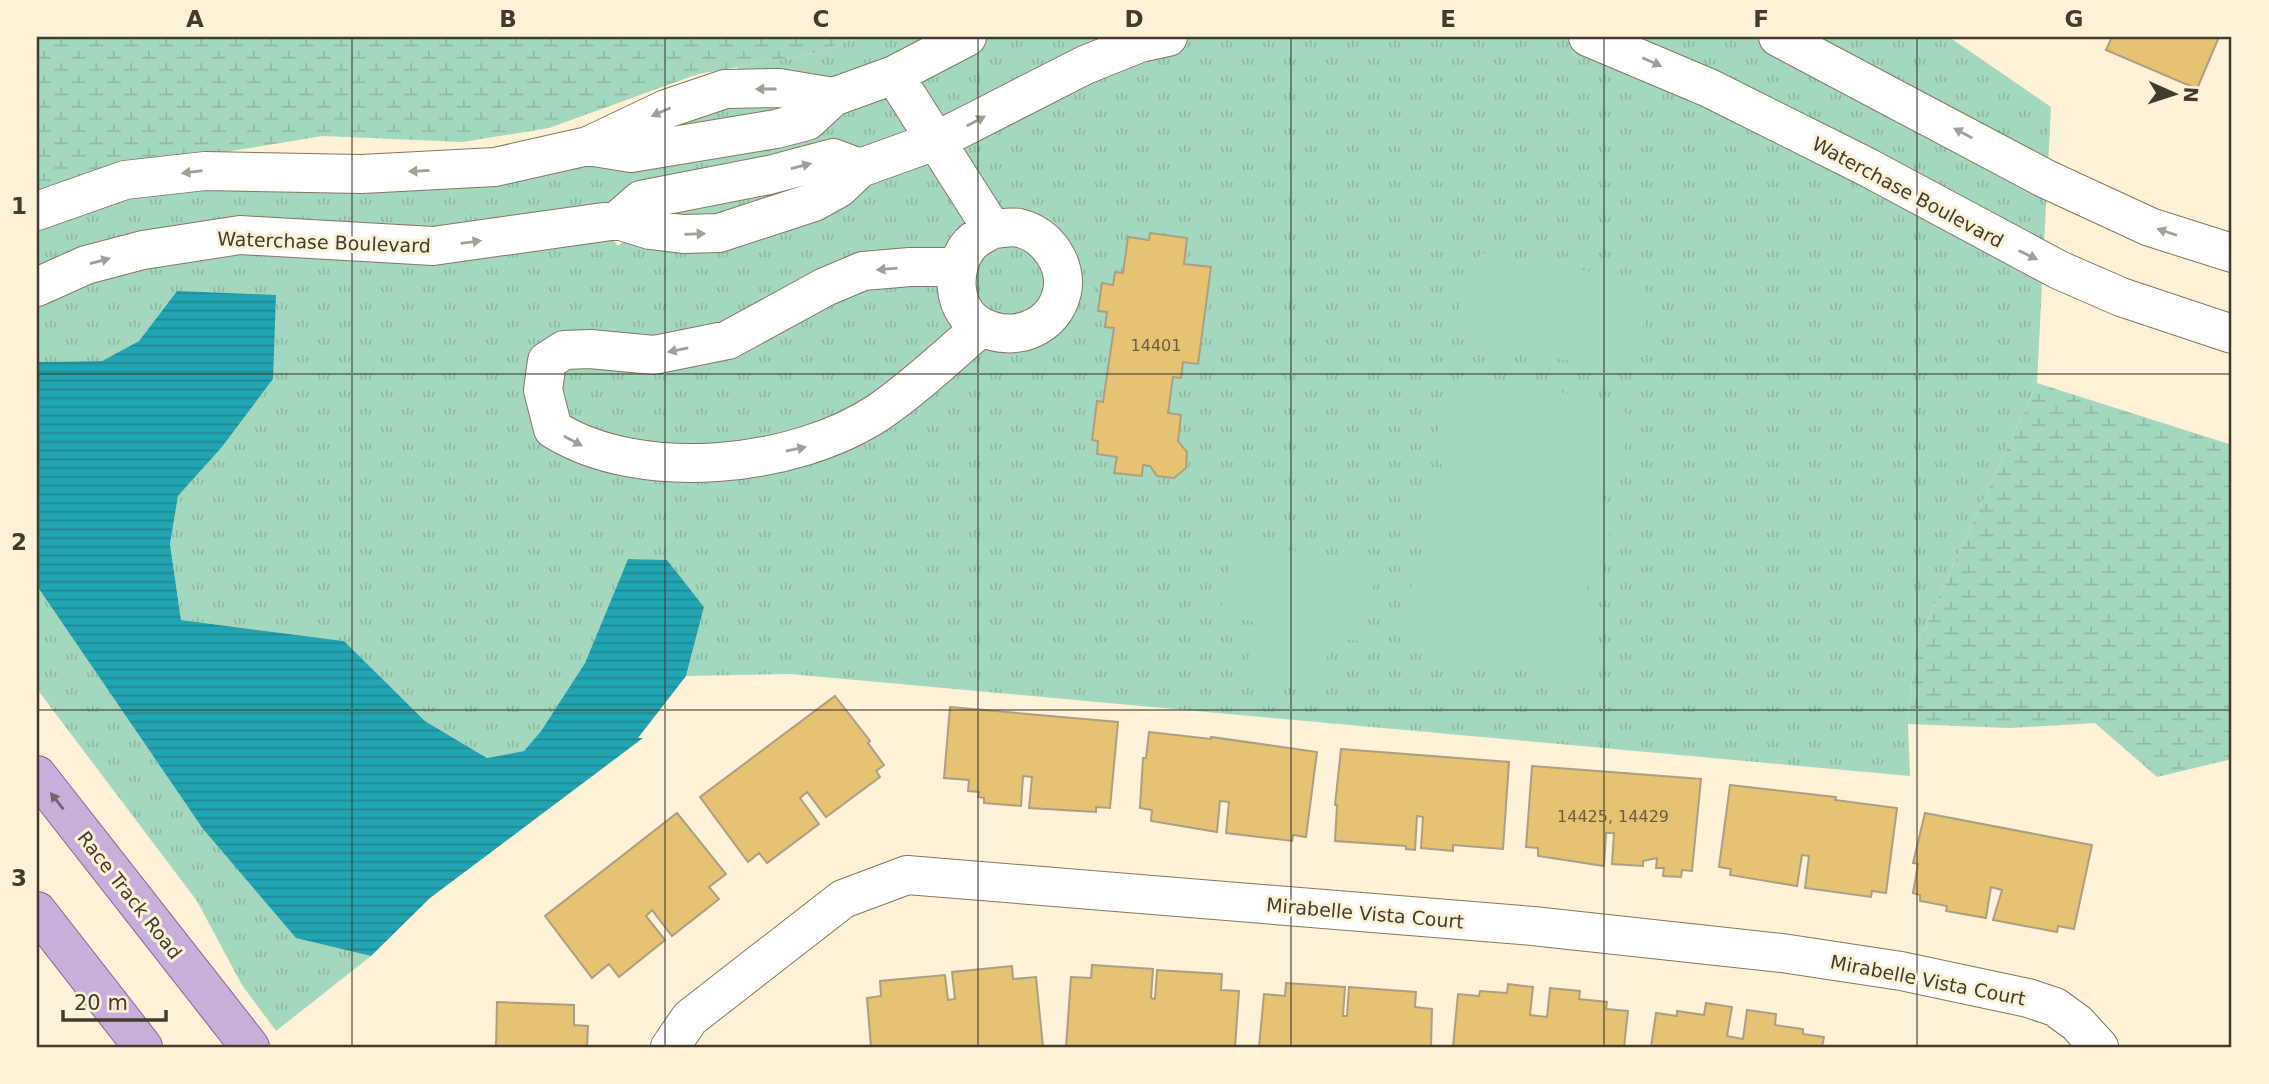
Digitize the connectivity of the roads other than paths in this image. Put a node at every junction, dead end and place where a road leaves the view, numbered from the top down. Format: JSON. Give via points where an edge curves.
{"nodes":[{"id":1,"x":967,"y":37,"type":"edge"},
{"id":2,"x":1168,"y":37,"type":"edge"},
{"id":3,"x":1588,"y":37,"type":"edge"},
{"id":4,"x":1778,"y":37,"type":"edge"},
{"id":5,"x":894,"y":75,"type":"junction"},
{"id":6,"x":938,"y":140,"type":"junction"},
{"id":7,"x":37,"y":211,"type":"edge"},
{"id":8,"x":992,"y":229,"type":"junction"},
{"id":9,"x":2232,"y":253,"type":"edge"},
{"id":10,"x":956,"y":267,"type":"junction"},
{"id":11,"x":37,"y":288,"type":"edge"},
{"id":12,"x":981,"y":327,"type":"junction"},
{"id":13,"x":2232,"y":334,"type":"edge"},
{"id":14,"x":37,"y":775,"type":"edge"},
{"id":15,"x":37,"y":911,"type":"edge"},
{"id":16,"x":143,"y":1047,"type":"edge"},
{"id":17,"x":250,"y":1047,"type":"edge"},
{"id":18,"x":670,"y":1047,"type":"edge"},
{"id":19,"x":2099,"y":1047,"type":"edge"}],
"edges":[{"from":1,"to":5,"type":"street"},
{"from":6,"to":2,"type":"street","name":"Waterchase Boulevard","one_way":true,"via":[[1085,65]]},
{"from":3,"to":13,"type":"street","name":"Waterchase Boulevard","one_way":true,"via":[[1709,88],[2059,270],[2121,297]]},
{"from":9,"to":4,"type":"street","one_way":true,"via":[[2150,227],[2046,179]]},
{"from":5,"to":6,"type":"street"},
{"from":5,"to":7,"type":"street","one_way":true,"via":[[834,97],[779,88],[725,89],[666,109],[588,146],[495,167],[362,174],[205,171],[125,180]]},
{"from":6,"to":8,"type":"street"},
{"from":11,"to":6,"type":"street","name":"Waterchase Boulevard","one_way":true,"via":[[86,265],[192,240],[240,236],[433,246],[618,220],[650,230],[719,233],[814,202],[839,188],[860,168]]},
{"from":8,"to":10,"type":"street","via":[[971,243]]},
{"from":8,"to":12,"type":"street","via":[[1018,228],[1042,239],[1054,251],[1064,283],[1060,303],[1042,326],[1015,334]]},
{"from":10,"to":12,"type":"street","via":[[958,297]]},
{"from":10,"to":12,"type":"street","one_way":true,"via":[[863,271],[728,340],[654,355],[564,350],[547,361],[543,390],[553,429],[577,445],[600,452],[698,463],[814,445],[878,412]]},
{"from":17,"to":14,"type":"main road","name":"Race Track Road","one_way":true},
{"from":15,"to":16,"type":"main road"},
{"from":18,"to":19,"type":"street","name":"Mirabelle Vista Court","via":[[690,1018],[843,898],[907,875],[1533,926],[1782,953],[1901,971],[2055,1007]]}]}
